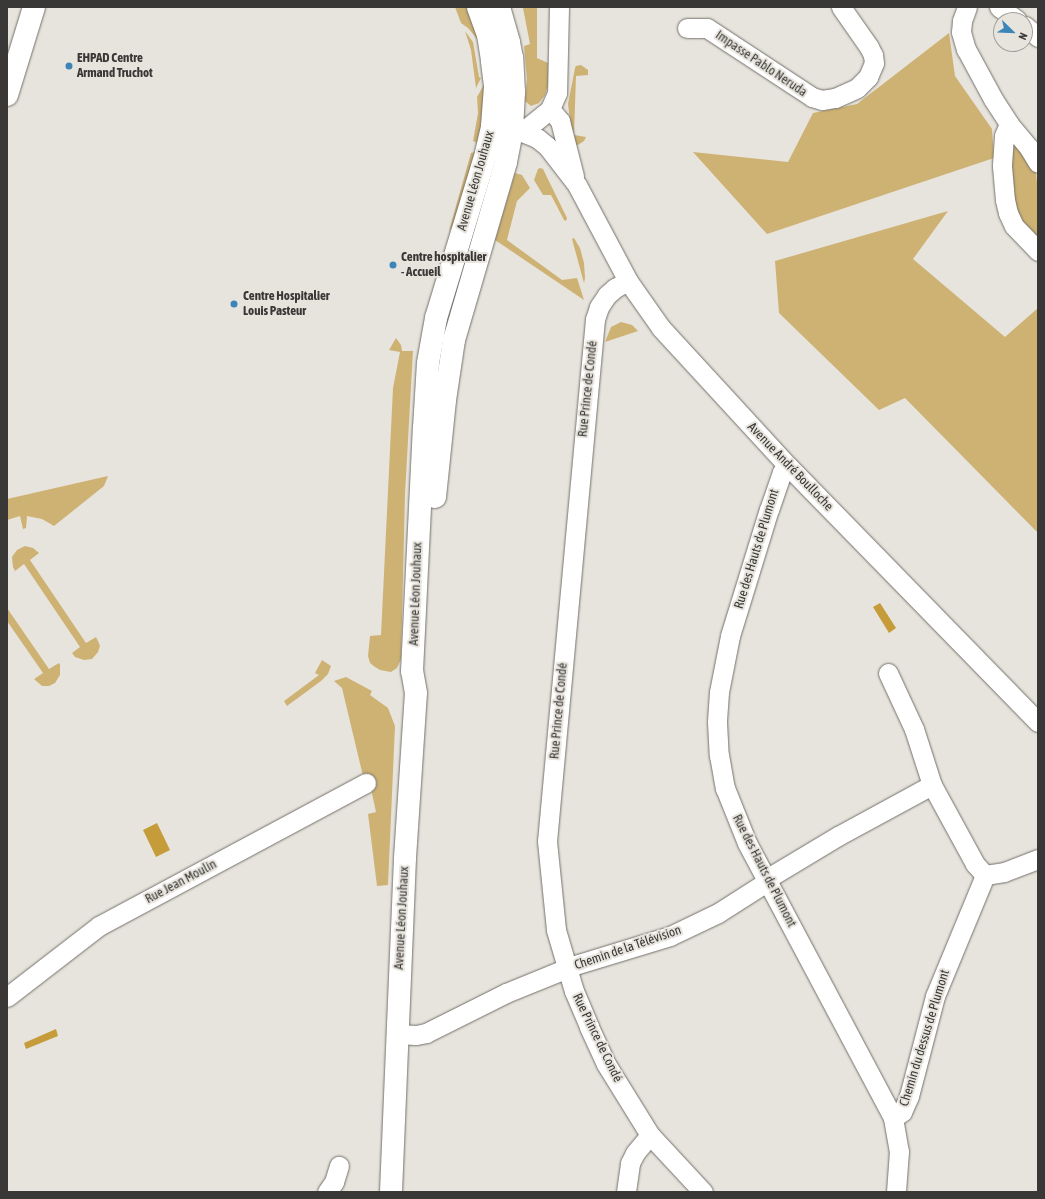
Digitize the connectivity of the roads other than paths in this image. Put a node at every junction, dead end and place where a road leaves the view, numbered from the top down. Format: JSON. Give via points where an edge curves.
{"nodes":[{"id":1,"x":18,"y":7,"type":"edge"},
{"id":2,"x":34,"y":7,"type":"edge"},
{"id":3,"x":478,"y":7,"type":"edge"},
{"id":4,"x":500,"y":7,"type":"edge"},
{"id":5,"x":559,"y":7,"type":"edge"},
{"id":6,"x":841,"y":7,"type":"edge"},
{"id":7,"x":967,"y":7,"type":"edge"},
{"id":8,"x":687,"y":28,"type":"dead end"},
{"id":9,"x":7,"y":42,"type":"edge"},
{"id":10,"x":7,"y":95,"type":"edge"},
{"id":11,"x":550,"y":108,"type":"junction"},
{"id":12,"x":1009,"y":124,"type":"junction"},
{"id":13,"x":509,"y":129,"type":"junction"},
{"id":14,"x":1038,"y":163,"type":"edge"},
{"id":15,"x":576,"y":185,"type":"junction"},
{"id":16,"x":1038,"y":251,"type":"edge"},
{"id":17,"x":628,"y":281,"type":"junction"},
{"id":18,"x":788,"y":466,"type":"junction"},
{"id":19,"x":888,"y":673,"type":"dead end"},
{"id":20,"x":1038,"y":722,"type":"edge"},
{"id":21,"x":366,"y":783,"type":"dead end"},
{"id":22,"x":932,"y":785,"type":"junction"},
{"id":23,"x":1038,"y":858,"type":"edge"},
{"id":24,"x":985,"y":875,"type":"junction"},
{"id":25,"x":767,"y":880,"type":"junction"},
{"id":26,"x":567,"y":969,"type":"junction"},
{"id":27,"x":7,"y":997,"type":"edge"},
{"id":28,"x":397,"y":1034,"type":"junction"},
{"id":29,"x":893,"y":1118,"type":"junction"},
{"id":30,"x":650,"y":1135,"type":"junction"},
{"id":31,"x":339,"y":1166,"type":"dead end"},
{"id":32,"x":328,"y":1192,"type":"edge"},
{"id":33,"x":391,"y":1192,"type":"edge"},
{"id":34,"x":626,"y":1192,"type":"edge"},
{"id":35,"x":703,"y":1192,"type":"edge"},
{"id":36,"x":896,"y":1192,"type":"edge"}],
"edges":[{"from":1,"to":9,"type":"main road"},
{"from":2,"to":10,"type":"main road"},
{"from":3,"to":13,"type":"main road","name":"Avenue Léon Jouhaux","via":[[488,35],[495,86]]},
{"from":4,"to":13,"type":"main road","via":[[512,64],[514,92]]},
{"from":5,"to":11,"type":"street","via":[[557,93]]},
{"from":6,"to":8,"type":"street","name":"Impasse Pablo Neruda","via":[[869,47],[874,63],[868,78],[848,93],[822,100],[812,98],[706,28]]},
{"from":7,"to":12,"type":"street","via":[[961,32],[966,49]]},
{"from":11,"to":13,"type":"street"},
{"from":11,"to":15,"type":"street","via":[[560,121]]},
{"from":12,"to":14,"type":"street"},
{"from":12,"to":16,"type":"street","via":[[1004,136],[1005,200],[1014,226]]},
{"from":13,"to":15,"type":"street","via":[[537,138],[547,146]]},
{"from":13,"to":28,"type":"main road","name":"Avenue Léon Jouhaux","via":[[486,153],[436,318],[428,363],[412,671],[416,693],[409,780]]},
{"from":15,"to":17,"type":"street","name":"Avenue André Boulloche"},
{"from":17,"to":18,"type":"street","name":"Avenue André Boulloche","via":[[661,328]]},
{"from":17,"to":26,"type":"street","name":"Rue Prince de Condé","via":[[607,295],[599,307],[596,319],[547,841],[556,930]]},
{"from":18,"to":20,"type":"street","name":"Avenue André Boulloche"},
{"from":18,"to":25,"type":"street","name":"Rue des Hauts de Plumont","via":[[782,472],[769,509],[730,636],[719,692],[717,722],[725,788],[747,843]]},
{"from":19,"to":22,"type":"street","via":[[914,729]]},
{"from":21,"to":27,"type":"street","name":"Rue Jean Moulin","via":[[99,926]]},
{"from":22,"to":24,"type":"street","via":[[975,864]]},
{"from":22,"to":25,"type":"street","name":"Chemin de la Télévision","via":[[855,826]]},
{"from":23,"to":24,"type":"street","via":[[1004,872]]},
{"from":24,"to":29,"type":"street","name":"Chemin du dessus de Plumont","via":[[935,996],[909,1096],[902,1112]]},
{"from":25,"to":26,"type":"street","name":"Chemin de la Télévision","via":[[718,913],[670,936]]},
{"from":25,"to":29,"type":"street","name":"Rue des Hauts de Plumont"},
{"from":26,"to":28,"type":"street","name":"Chemin de la Télévision","via":[[506,993],[426,1033]]},
{"from":26,"to":30,"type":"street","name":"Rue Prince de Condé","via":[[606,1064]]},
{"from":28,"to":33,"type":"main road","name":"Avenue Léon Jouhaux"},
{"from":29,"to":36,"type":"street","name":"Rue des Hauts de Plumont","via":[[898,1150]]},
{"from":30,"to":34,"type":"street","via":[[635,1153],[630,1164]]},
{"from":30,"to":35,"type":"street","name":"Rue Prince de Condé"},
{"from":31,"to":32,"type":"street"}]}
